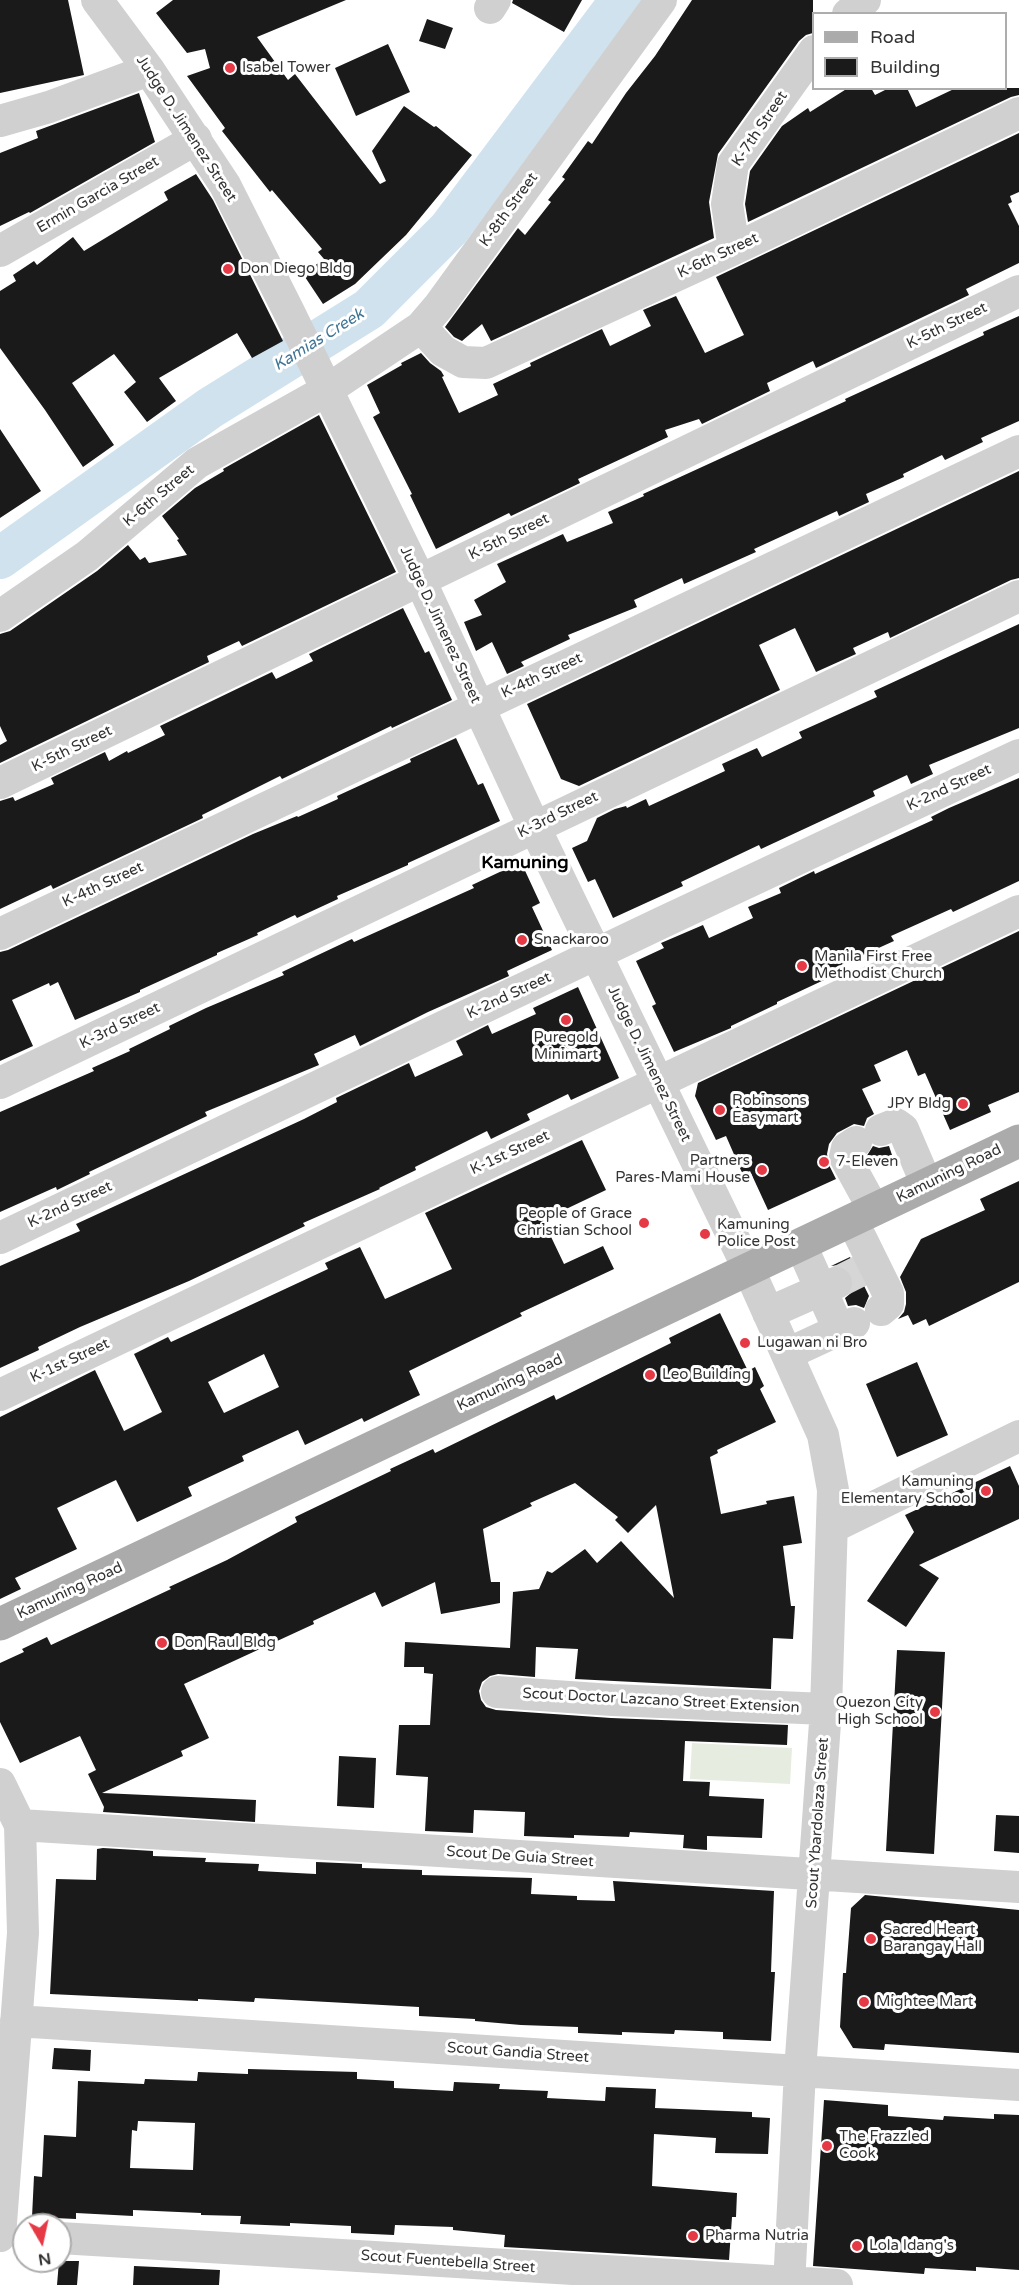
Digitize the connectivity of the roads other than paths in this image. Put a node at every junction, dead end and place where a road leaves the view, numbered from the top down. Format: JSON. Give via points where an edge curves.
{"nodes":[{"id":1,"x":97,"y":0,"type":"edge"},
{"id":2,"x":661,"y":0,"type":"edge"},
{"id":3,"x":865,"y":0,"type":"edge"},
{"id":4,"x":850,"y":12,"type":"edge"},
{"id":5,"x":812,"y":52,"type":"edge"},
{"id":6,"x":149,"y":70,"type":"junction"},
{"id":7,"x":1019,"y":113,"type":"edge"},
{"id":8,"x":0,"y":121,"type":"edge"},
{"id":9,"x":196,"y":139,"type":"junction"},
{"id":10,"x":734,"y":249,"type":"junction"},
{"id":11,"x":0,"y":251,"type":"edge"},
{"id":12,"x":1019,"y":291,"type":"edge"},
{"id":13,"x":421,"y":327,"type":"junction"},
{"id":14,"x":325,"y":385,"type":"junction"},
{"id":15,"x":1019,"y":451,"type":"edge"},
{"id":16,"x":420,"y":580,"type":"junction"},
{"id":17,"x":1019,"y":596,"type":"edge"},
{"id":18,"x":0,"y":616,"type":"edge"},
{"id":19,"x":478,"y":706,"type":"junction"},
{"id":20,"x":1019,"y":755,"type":"edge"},
{"id":21,"x":0,"y":783,"type":"edge"},
{"id":22,"x":534,"y":826,"type":"junction"},
{"id":23,"x":1019,"y":911,"type":"edge"},
{"id":24,"x":0,"y":934,"type":"edge"},
{"id":25,"x":596,"y":955,"type":"junction"},
{"id":26,"x":0,"y":1083,"type":"edge"},
{"id":27,"x":659,"y":1083,"type":"junction"},
{"id":28,"x":1019,"y":1140,"type":"edge"},
{"id":29,"x":927,"y":1185,"type":"junction"},
{"id":30,"x":863,"y":1215,"type":"junction"},
{"id":31,"x":0,"y":1238,"type":"edge"},
{"id":32,"x":801,"y":1245,"type":"junction"},
{"id":33,"x":749,"y":1270,"type":"junction"},
{"id":34,"x":848,"y":1277,"type":"junction"},
{"id":35,"x":768,"y":1313,"type":"junction"},
{"id":36,"x":858,"y":1321,"type":"junction"},
{"id":37,"x":787,"y":1354,"type":"junction"},
{"id":38,"x":0,"y":1395,"type":"edge"},
{"id":39,"x":1019,"y":1436,"type":"edge"},
{"id":40,"x":833,"y":1527,"type":"junction"},
{"id":41,"x":0,"y":1624,"type":"edge"},
{"id":42,"x":497,"y":1692,"type":"dead end"},
{"id":43,"x":826,"y":1709,"type":"junction"},
{"id":44,"x":0,"y":1784,"type":"edge"},
{"id":45,"x":20,"y":1825,"type":"junction"},
{"id":46,"x":814,"y":1875,"type":"junction"},
{"id":47,"x":1019,"y":1887,"type":"edge"},
{"id":48,"x":11,"y":1934,"type":"edge"},
{"id":49,"x":16,"y":2021,"type":"junction"},
{"id":50,"x":800,"y":2071,"type":"junction"},
{"id":51,"x":1019,"y":2085,"type":"edge"},
{"id":52,"x":3,"y":2154,"type":"edge"},
{"id":53,"x":0,"y":2235,"type":"edge"},
{"id":54,"x":72,"y":2239,"type":"edge"},
{"id":55,"x":789,"y":2283,"type":"edge"},
{"id":56,"x":837,"y":2285,"type":"edge"}],
"edges":[{"from":1,"to":6,"type":"street","name":"Judge D. Jimenez Street"},
{"from":2,"to":13,"type":"street","name":"K-8th Street"},
{"from":3,"to":4,"type":"street"},
{"from":5,"to":10,"type":"street","name":"K-7th Street","via":[[733,164],[727,204]]},
{"from":6,"to":8,"type":"street"},
{"from":6,"to":9,"type":"street","name":"Judge D. Jimenez Street"},
{"from":7,"to":10,"type":"street","name":"K-6th Street"},
{"from":9,"to":11,"type":"street","name":"Ermin Garcia Street"},
{"from":9,"to":14,"type":"street","name":"Judge D. Jimenez Street","via":[[225,186]]},
{"from":10,"to":13,"type":"street","name":"K-6th Street","via":[[486,363],[463,362],[443,351]]},
{"from":12,"to":16,"type":"street","name":"K-5th Street"},
{"from":13,"to":14,"type":"street","name":"K-8th Street"},
{"from":14,"to":16,"type":"street","name":"Judge D. Jimenez Street"},
{"from":14,"to":18,"type":"street","name":"K-6th Street","via":[[197,463],[87,556]]},
{"from":15,"to":19,"type":"street","name":"K-4th Street"},
{"from":16,"to":19,"type":"street","name":"Judge D. Jimenez Street"},
{"from":16,"to":21,"type":"street","name":"K-5th Street"},
{"from":17,"to":22,"type":"street","name":"K-3rd Street"},
{"from":19,"to":22,"type":"street","name":"Judge D. Jimenez Street"},
{"from":19,"to":24,"type":"street","name":"K-4th Street"},
{"from":20,"to":25,"type":"street","name":"K-2nd Street"},
{"from":22,"to":25,"type":"street","name":"Judge D. Jimenez Street"},
{"from":22,"to":26,"type":"street","name":"K-3rd Street"},
{"from":23,"to":27,"type":"street","name":"K-1st Street"},
{"from":25,"to":27,"type":"street","name":"Judge D. Jimenez Street"},
{"from":25,"to":31,"type":"street","name":"K-2nd Street"},
{"from":27,"to":33,"type":"street","name":"Judge D. Jimenez Street"},
{"from":27,"to":38,"type":"street","name":"K-1st Street"},
{"from":28,"to":29,"type":"main road","name":"Kamuning Road"},
{"from":29,"to":30,"type":"main road","name":"Kamuning Road"},
{"from":29,"to":30,"type":"street","via":[[903,1129],[896,1124],[868,1136],[847,1148],[845,1157]]},
{"from":30,"to":32,"type":"main road","name":"Kamuning Road"},
{"from":30,"to":34,"type":"street"},
{"from":32,"to":33,"type":"main road","name":"Kamuning Road"},
{"from":32,"to":34,"type":"street"},
{"from":33,"to":35,"type":"street","name":"Scout Ybardolaza Street"},
{"from":33,"to":41,"type":"main road","name":"Kamuning Road"},
{"from":34,"to":35,"type":"street"},
{"from":34,"to":36,"type":"street"},
{"from":34,"to":36,"type":"street","via":[[888,1293],[888,1304]]},
{"from":35,"to":37,"type":"street","name":"Scout Ybardolaza Street"},
{"from":36,"to":37,"type":"street"},
{"from":37,"to":40,"type":"street","name":"Scout Ybardolaza Street","via":[[823,1435],[833,1490]]},
{"from":39,"to":40,"type":"street"},
{"from":40,"to":43,"type":"street","name":"Scout Ybardolaza Street"},
{"from":42,"to":43,"type":"street","name":"Scout Doctor Lazcano Street Extension"},
{"from":43,"to":46,"type":"street","name":"Scout Ybardolaza Street"},
{"from":44,"to":45,"type":"street"},
{"from":45,"to":46,"type":"street","name":"Scout De Guia Street"},
{"from":45,"to":48,"type":"street"},
{"from":46,"to":47,"type":"street","name":"Scout De Guia Street"},
{"from":46,"to":50,"type":"street","name":"Scout Ybardolaza Street"},
{"from":48,"to":49,"type":"street"},
{"from":49,"to":50,"type":"street","name":"Scout Gandia Street"},
{"from":49,"to":52,"type":"street"},
{"from":50,"to":51,"type":"street","name":"Scout Gandia Street"},
{"from":50,"to":55,"type":"street","name":"Scout Ybardolaza Street"},
{"from":52,"to":53,"type":"street"},
{"from":54,"to":55,"type":"street","name":"Scout Fuentebella Street"},
{"from":55,"to":56,"type":"street","name":"Scout Fuentebella Street"}]}
